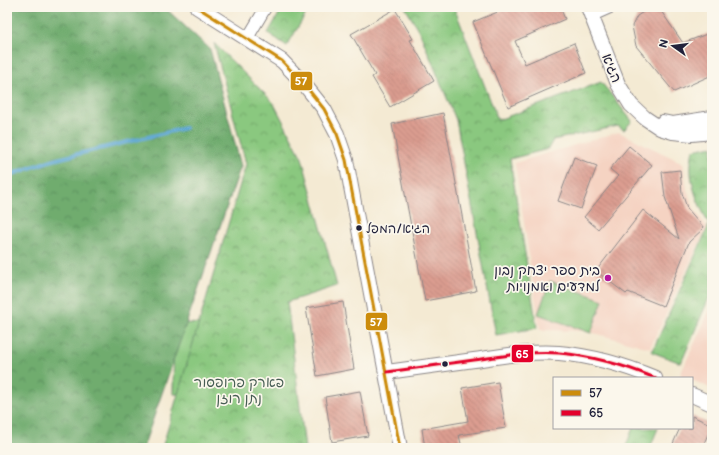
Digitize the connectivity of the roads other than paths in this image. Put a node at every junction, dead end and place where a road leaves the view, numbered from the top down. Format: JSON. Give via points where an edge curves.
{"nodes":[{"id":1,"x":197,"y":7,"type":"edge"},
{"id":2,"x":266,"y":7,"type":"edge"},
{"id":3,"x":611,"y":7,"type":"edge"},
{"id":4,"x":590,"y":11,"type":"edge"},
{"id":5,"x":247,"y":39,"type":"junction"},
{"id":6,"x":712,"y":118,"type":"edge"},
{"id":7,"x":649,"y":120,"type":"junction"},
{"id":8,"x":712,"y":132,"type":"edge"},
{"id":9,"x":387,"y":372,"type":"junction"},
{"id":10,"x":652,"y":377,"type":"edge"},
{"id":11,"x":693,"y":395,"type":"edge"},
{"id":12,"x":712,"y":404,"type":"edge"},
{"id":13,"x":400,"y":448,"type":"edge"}],
"edges":[{"from":1,"to":5,"type":"street"},
{"from":2,"to":5,"type":"street"},
{"from":3,"to":4,"type":"street"},
{"from":4,"to":7,"type":"street","name":"הגיא","via":[[618,84],[631,105]]},
{"from":5,"to":9,"type":"street","via":[[282,61],[304,84],[324,109],[336,134],[346,160]]},
{"from":6,"to":7,"type":"street","via":[[673,124]]},
{"from":7,"to":8,"type":"street","name":"הגיא","via":[[660,128],[673,132]]},
{"from":9,"to":10,"type":"street","via":[[506,355],[546,353],[608,361]]},
{"from":9,"to":13,"type":"street"},
{"from":11,"to":12,"type":"street"}]}
